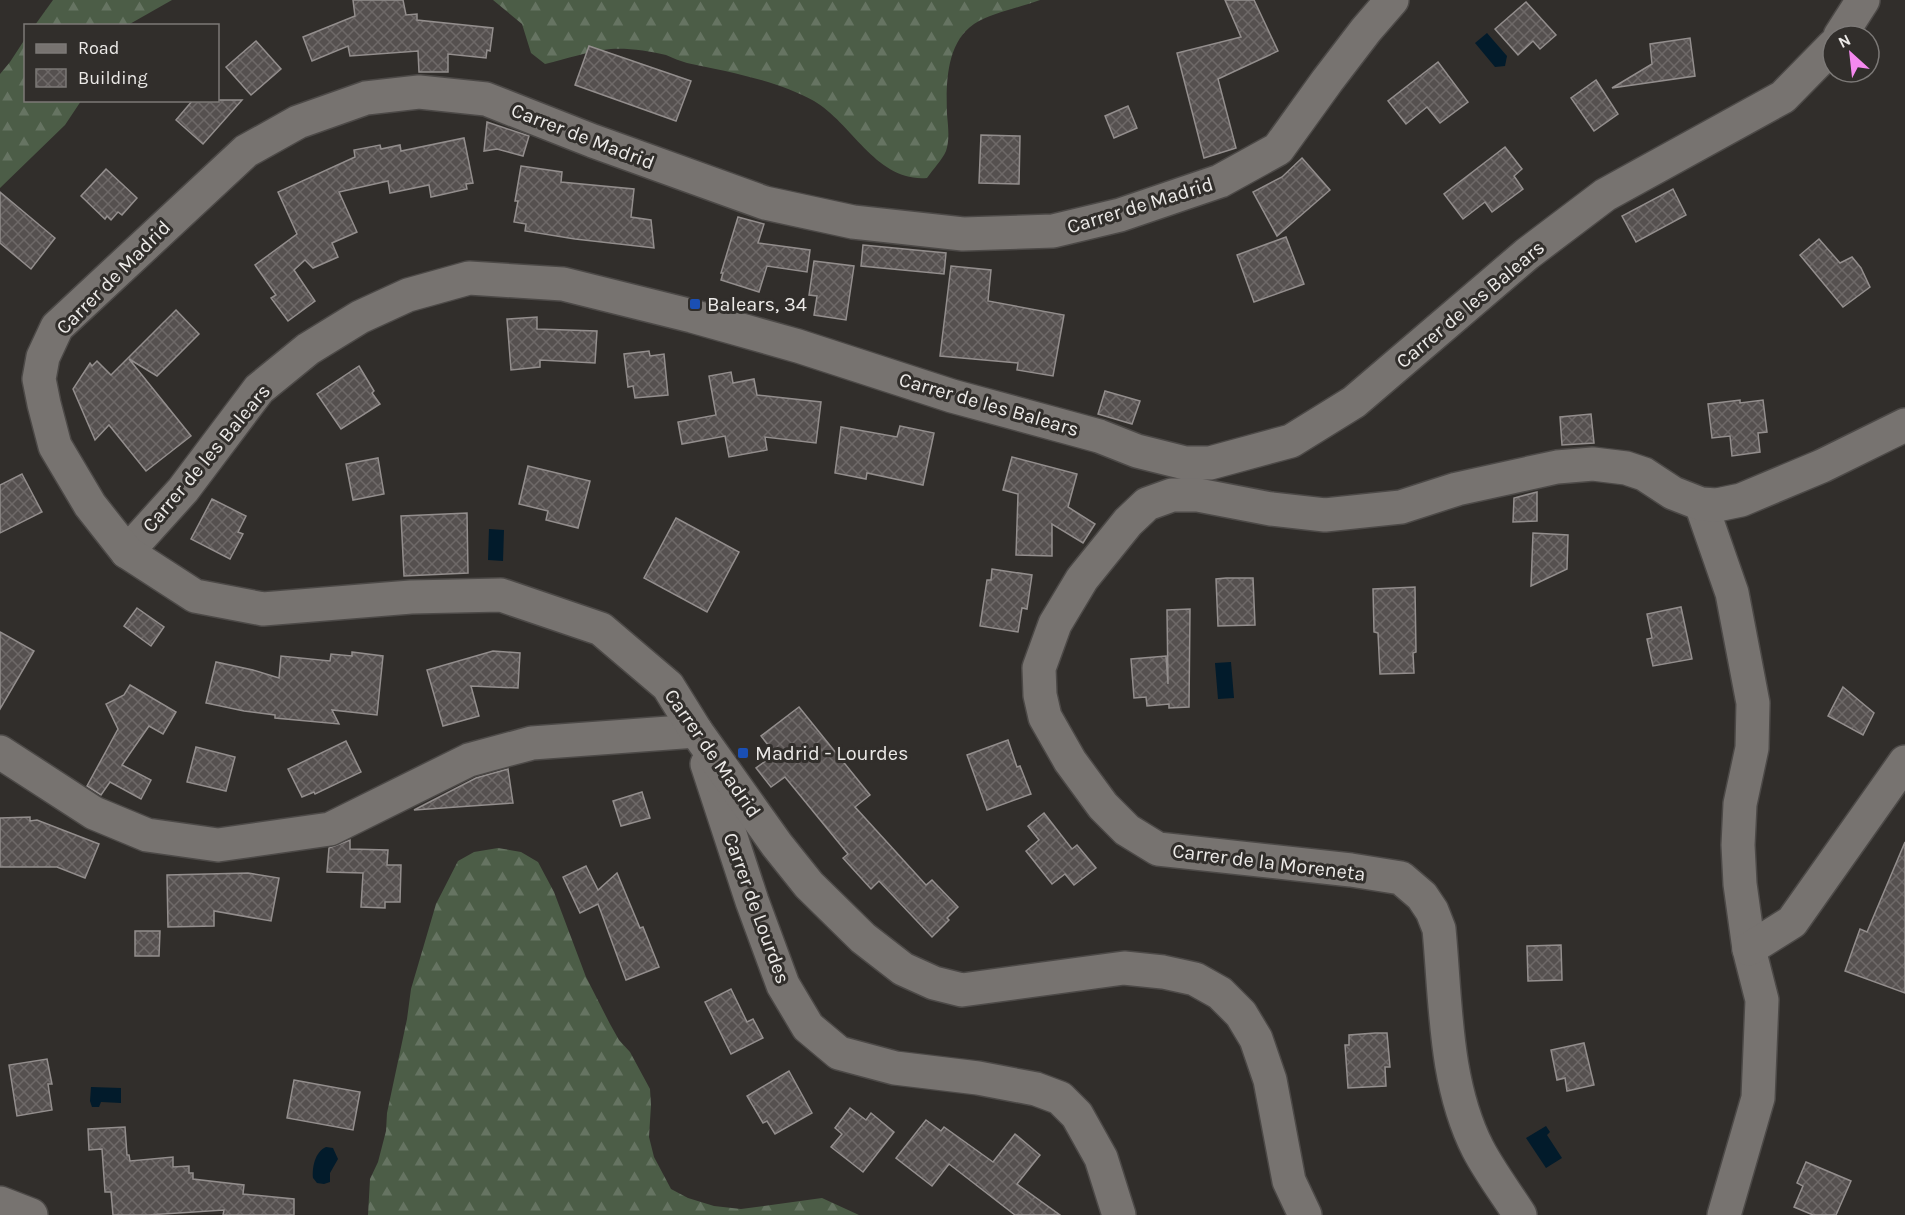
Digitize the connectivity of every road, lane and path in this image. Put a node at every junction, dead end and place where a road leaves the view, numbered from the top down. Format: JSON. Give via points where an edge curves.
{"nodes":[{"id":1,"x":1392,"y":0,"type":"edge"},
{"id":2,"x":1863,"y":0,"type":"edge"},
{"id":3,"x":1848,"y":24,"type":"edge"},
{"id":4,"x":1821,"y":58,"type":"edge"},
{"id":5,"x":1905,"y":425,"type":"edge"},
{"id":6,"x":1173,"y":460,"type":"junction"},
{"id":7,"x":1172,"y":495,"type":"junction"},
{"id":8,"x":1701,"y":504,"type":"junction"},
{"id":9,"x":127,"y":552,"type":"junction"},
{"id":10,"x":696,"y":731,"type":"junction"},
{"id":11,"x":0,"y":752,"type":"edge"},
{"id":12,"x":1905,"y":762,"type":"edge"},
{"id":13,"x":1749,"y":949,"type":"junction"},
{"id":14,"x":0,"y":1203,"type":"edge"},
{"id":15,"x":31,"y":1215,"type":"edge"},
{"id":16,"x":1119,"y":1215,"type":"edge"},
{"id":17,"x":1305,"y":1215,"type":"edge"},
{"id":18,"x":1520,"y":1215,"type":"edge"},
{"id":19,"x":1724,"y":1215,"type":"edge"}],
"edges":[{"from":1,"to":9,"type":"street","name":"Carrer de Madrid","via":[[1346,55],[1278,149],[1220,181],[1120,215],[1053,231],[963,234],[853,222],[765,203],[486,99],[419,92],[366,98],[298,122],[238,158],[57,327],[43,357],[39,379],[56,446],[90,505]]},
{"from":2,"to":3,"type":"street"},
{"from":4,"to":6,"type":"street","name":"Carrer de les Balears","via":[[1783,97],[1605,195],[1527,254],[1345,408],[1291,441],[1210,463]]},
{"from":5,"to":8,"type":"street","name":"Carrer de la Moreneta","via":[[1741,500]]},
{"from":6,"to":7,"type":"street"},
{"from":6,"to":9,"type":"street","name":"Carrer de les Balears","via":[[692,316],[563,284],[469,278],[408,295],[360,317],[308,349],[259,389],[183,490]]},
{"from":7,"to":8,"type":"street","name":"Carrer de la Moreneta","via":[[1198,495],[1325,515],[1401,507],[1557,466],[1593,464],[1644,474],[1672,493]]},
{"from":7,"to":18,"type":"street","name":"Carrer de la Moreneta","via":[[1147,504],[1128,522],[1082,579],[1055,624],[1039,668],[1045,717],[1070,761],[1103,806],[1127,830],[1158,849],[1401,878],[1422,896],[1439,929],[1450,1056],[1461,1105],[1478,1149]]},
{"from":8,"to":13,"type":"street","via":[[1732,593],[1753,703],[1752,748],[1740,804],[1738,845]]},
{"from":9,"to":10,"type":"street","name":"Carrer de Madrid","via":[[195,596],[263,609],[411,597],[501,595],[601,628],[668,686]]},
{"from":10,"to":11,"type":"street","via":[[532,743],[469,760],[330,828],[218,845],[147,835],[94,813]]},
{"from":10,"to":16,"type":"street","name":"Carrer de Lourdes","via":[[783,985],[808,1026],[839,1053],[895,1068],[1036,1089],[1060,1098],[1077,1115],[1101,1158]]},
{"from":10,"to":17,"type":"street","name":"Carrer de Madrid","via":[[809,885],[863,938],[903,969],[962,990],[1124,968],[1195,979],[1220,993],[1241,1014],[1256,1040],[1270,1080],[1289,1180]]},
{"from":12,"to":13,"type":"street","via":[[1792,922]]},
{"from":13,"to":19,"type":"street","via":[[1762,1000],[1758,1098]]},
{"from":14,"to":15,"type":"street"}]}
